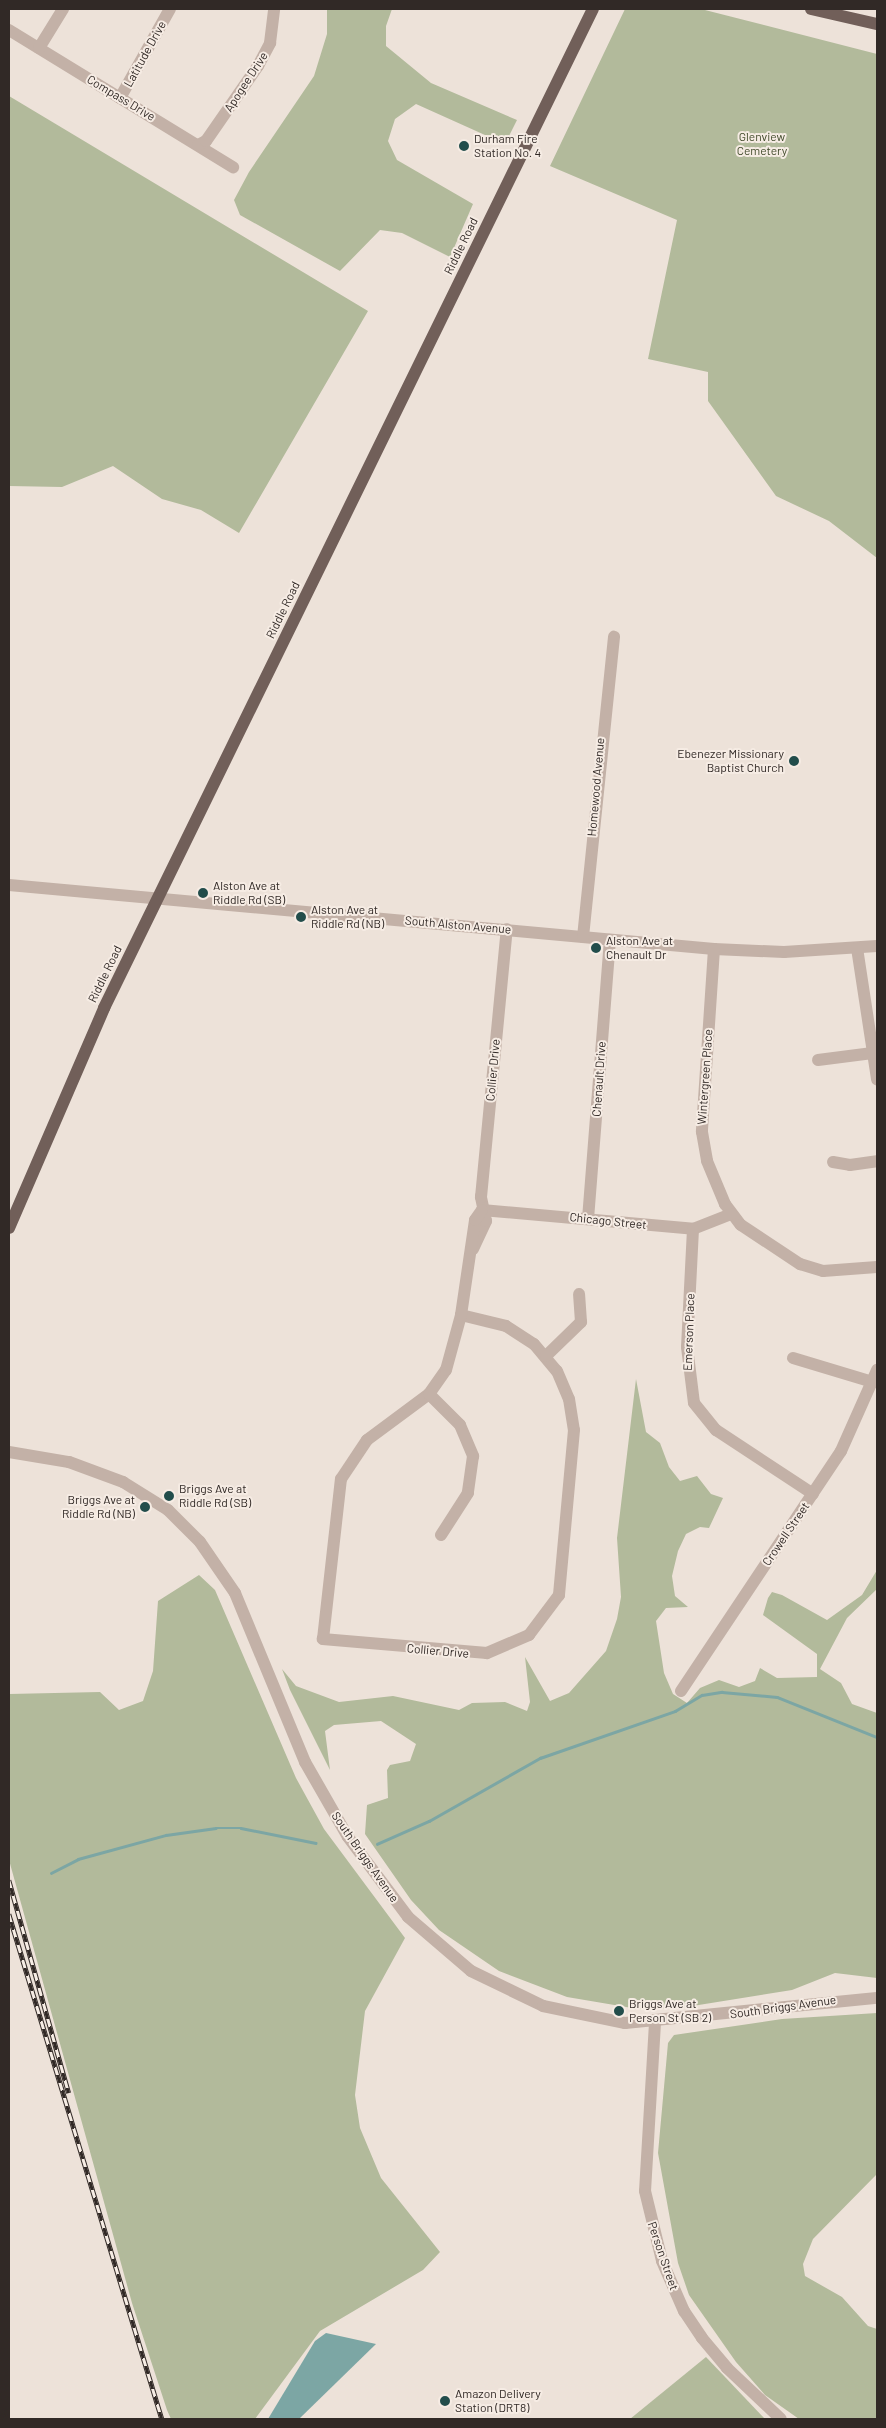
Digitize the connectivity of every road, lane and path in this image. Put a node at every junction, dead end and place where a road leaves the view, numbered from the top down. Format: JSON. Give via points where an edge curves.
{"nodes":[{"id":1,"x":63,"y":9,"type":"edge"},
{"id":2,"x":170,"y":9,"type":"edge"},
{"id":3,"x":274,"y":9,"type":"edge"},
{"id":4,"x":593,"y":9,"type":"edge"},
{"id":5,"x":812,"y":9,"type":"edge"},
{"id":6,"x":877,"y":24,"type":"edge"},
{"id":7,"x":9,"y":30,"type":"edge"},
{"id":8,"x":39,"y":48,"type":"junction"},
{"id":9,"x":120,"y":98,"type":"junction"},
{"id":10,"x":198,"y":145,"type":"junction"},
{"id":11,"x":233,"y":167,"type":"dead end"},
{"id":12,"x":614,"y":637,"type":"dead end"},
{"id":13,"x":9,"y":885,"type":"edge"},
{"id":14,"x":157,"y":898,"type":"junction"},
{"id":15,"x":507,"y":929,"type":"junction"},
{"id":16,"x":583,"y":937,"type":"junction"},
{"id":17,"x":610,"y":940,"type":"junction"},
{"id":18,"x":877,"y":946,"type":"edge"},
{"id":19,"x":858,"y":948,"type":"junction"},
{"id":20,"x":714,"y":949,"type":"junction"},
{"id":21,"x":873,"y":1053,"type":"junction"},
{"id":22,"x":818,"y":1060,"type":"dead end"},
{"id":23,"x":877,"y":1078,"type":"edge"},
{"id":24,"x":877,"y":1161,"type":"edge"},
{"id":25,"x":833,"y":1162,"type":"dead end"},
{"id":26,"x":482,"y":1210,"type":"junction"},
{"id":27,"x":731,"y":1214,"type":"junction"},
{"id":28,"x":588,"y":1219,"type":"junction"},
{"id":29,"x":9,"y":1228,"type":"edge"},
{"id":30,"x":693,"y":1229,"type":"junction"},
{"id":31,"x":877,"y":1267,"type":"edge"},
{"id":32,"x":579,"y":1294,"type":"dead end"},
{"id":33,"x":461,"y":1315,"type":"junction"},
{"id":34,"x":546,"y":1356,"type":"junction"},
{"id":35,"x":793,"y":1358,"type":"dead end"},
{"id":36,"x":875,"y":1376,"type":"edge"},
{"id":37,"x":429,"y":1394,"type":"junction"},
{"id":38,"x":9,"y":1452,"type":"edge"},
{"id":39,"x":813,"y":1494,"type":"junction"},
{"id":40,"x":440,"y":1535,"type":"dead end"},
{"id":41,"x":681,"y":1691,"type":"dead end"},
{"id":42,"x":877,"y":1998,"type":"edge"},
{"id":43,"x":655,"y":2023,"type":"junction"},
{"id":44,"x":782,"y":2419,"type":"edge"}],
"edges":[{"from":1,"to":8,"type":"street"},
{"from":2,"to":9,"type":"street","name":"Latitude Drive"},
{"from":3,"to":10,"type":"street","name":"Apogee Drive","via":[[270,43],[258,66],[206,141]]},
{"from":4,"to":14,"type":"main road","name":"Riddle Road"},
{"from":5,"to":6,"type":"main road"},
{"from":7,"to":8,"type":"street","name":"Compass Drive"},
{"from":8,"to":9,"type":"street","name":"Compass Drive"},
{"from":9,"to":10,"type":"street","name":"Compass Drive"},
{"from":10,"to":11,"type":"street","name":"Compass Drive"},
{"from":12,"to":16,"type":"street","name":"Homewood Avenue","via":[[600,742]]},
{"from":13,"to":14,"type":"street","name":"South Alston Avenue"},
{"from":14,"to":15,"type":"street","name":"South Alston Avenue"},
{"from":14,"to":29,"type":"main road","name":"Riddle Road","via":[[64,1094]]},
{"from":15,"to":16,"type":"street","name":"South Alston Avenue"},
{"from":15,"to":26,"type":"street","name":"Collier Drive"},
{"from":16,"to":17,"type":"street","name":"South Alston Avenue"},
{"from":17,"to":20,"type":"street","name":"South Alston Avenue"},
{"from":17,"to":28,"type":"street","name":"Chenault Drive"},
{"from":18,"to":19,"type":"street","name":"South Alston Avenue"},
{"from":19,"to":20,"type":"street","name":"South Alston Avenue","via":[[784,952]]},
{"from":19,"to":21,"type":"street"},
{"from":20,"to":27,"type":"street","name":"Wintergreen Place","via":[[702,1132],[713,1177]]},
{"from":21,"to":22,"type":"street"},
{"from":21,"to":23,"type":"street"},
{"from":24,"to":25,"type":"street","via":[[850,1165]]},
{"from":26,"to":28,"type":"street","name":"Chicago Street"},
{"from":26,"to":33,"type":"street","name":"Collier Drive","via":[[474,1220],[473,1249]]},
{"from":27,"to":30,"type":"street","name":"Chicago Street"},
{"from":27,"to":31,"type":"street","name":"Wintergreen Place","via":[[786,1259],[813,1269]]},
{"from":28,"to":30,"type":"street","name":"Chicago Street"},
{"from":30,"to":39,"type":"street","name":"Emerson Place","via":[[687,1347],[694,1403],[716,1430]]},
{"from":32,"to":34,"type":"street","via":[[581,1322]]},
{"from":33,"to":34,"type":"street","name":"Collier Drive","via":[[506,1326]]},
{"from":33,"to":37,"type":"street","name":"Collier Drive","via":[[449,1362]]},
{"from":34,"to":37,"type":"street","name":"Collier Drive","via":[[564,1385],[574,1430],[562,1585],[549,1613],[522,1640],[487,1653],[323,1639],[341,1479],[367,1440]]},
{"from":35,"to":36,"type":"street"},
{"from":36,"to":39,"type":"street","name":"Crowell Street","via":[[854,1428]]},
{"from":37,"to":40,"type":"street","via":[[460,1425],[473,1456],[468,1493]]},
{"from":38,"to":43,"type":"street","name":"South Briggs Avenue","via":[[69,1462],[123,1482],[168,1510],[200,1542],[235,1593],[296,1741],[331,1809],[389,1893],[446,1954],[495,1985],[561,2012],[601,2020]]},
{"from":39,"to":41,"type":"street","name":"Crowell Street"},
{"from":42,"to":43,"type":"street","name":"South Briggs Avenue"},
{"from":43,"to":44,"type":"street","name":"Person Street","via":[[645,2183],[660,2254],[684,2311],[702,2338],[727,2368]]}]}
